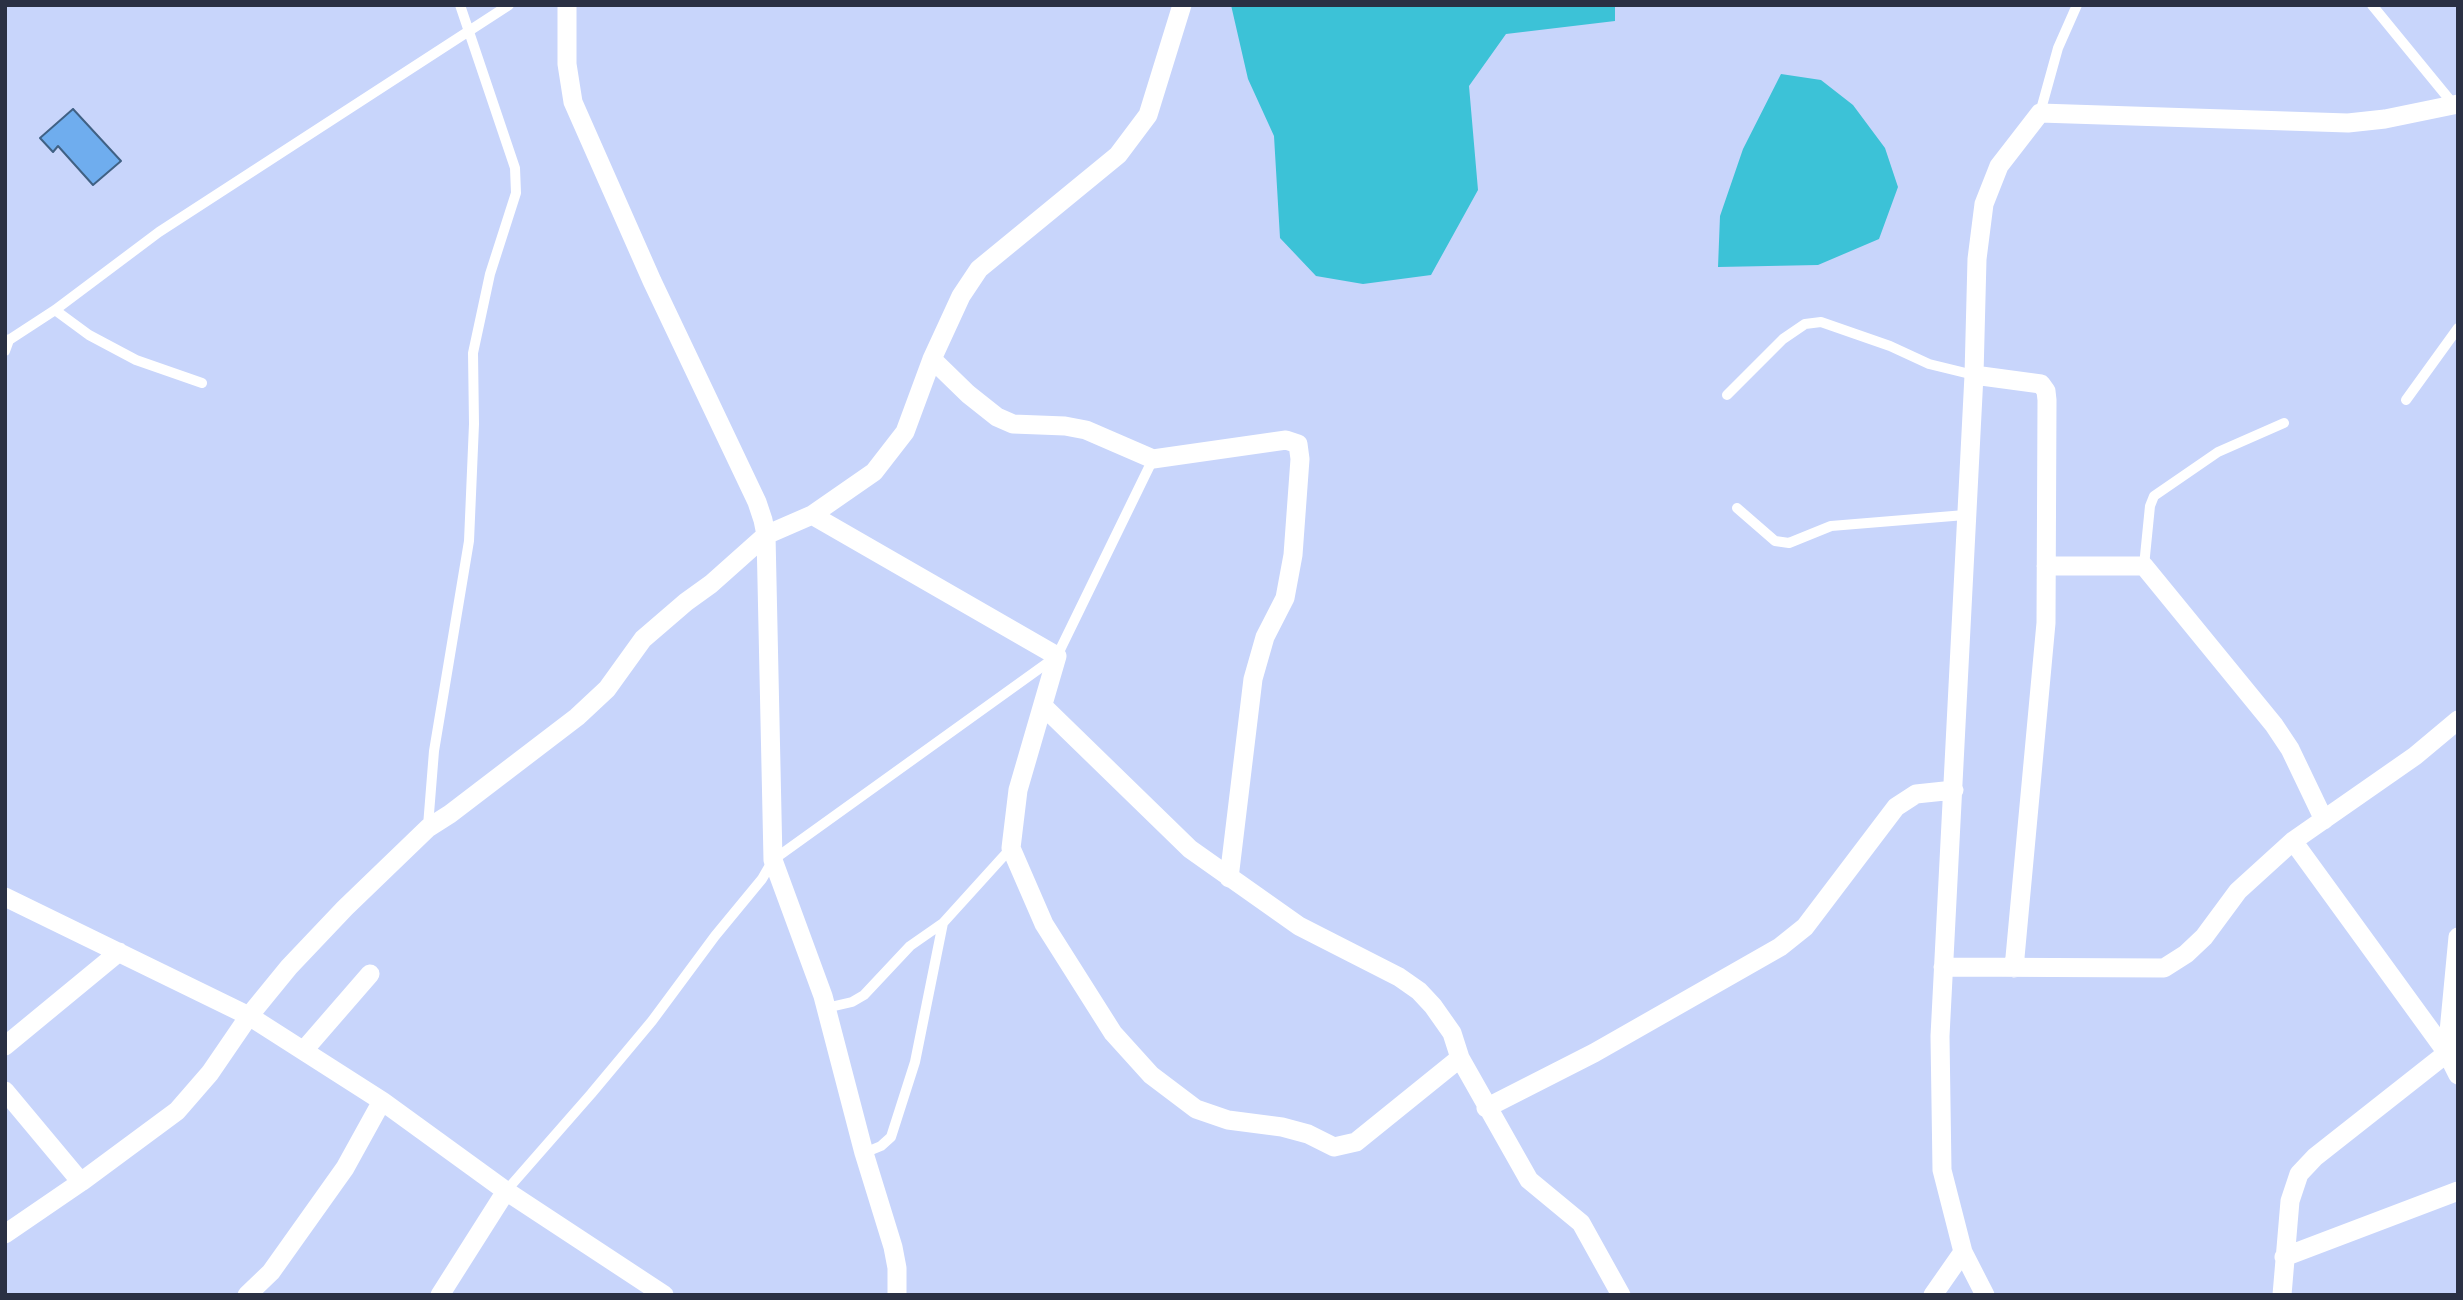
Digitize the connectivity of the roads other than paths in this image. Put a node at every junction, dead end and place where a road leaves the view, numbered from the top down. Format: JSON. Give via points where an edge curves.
{"nodes":[{"id":1,"x":460,"y":5,"type":"edge"},
{"id":2,"x":509,"y":5,"type":"edge"},
{"id":3,"x":567,"y":5,"type":"edge"},
{"id":4,"x":1182,"y":5,"type":"edge"},
{"id":5,"x":2077,"y":5,"type":"edge"},
{"id":6,"x":2372,"y":5,"type":"edge"},
{"id":7,"x":469,"y":32,"type":"junction"},
{"id":8,"x":2456,"y":104,"type":"edge"},
{"id":9,"x":2040,"y":113,"type":"junction"},
{"id":10,"x":55,"y":310,"type":"junction"},
{"id":11,"x":2458,"y":328,"type":"edge"},
{"id":12,"x":6,"y":343,"type":"edge"},
{"id":13,"x":932,"y":359,"type":"junction"},
{"id":14,"x":1974,"y":375,"type":"junction"},
{"id":15,"x":202,"y":383,"type":"dead end"},
{"id":16,"x":1727,"y":395,"type":"dead end"},
{"id":17,"x":2406,"y":400,"type":"dead end"},
{"id":18,"x":2284,"y":423,"type":"dead end"},
{"id":19,"x":1153,"y":459,"type":"junction"},
{"id":20,"x":1737,"y":508,"type":"dead end"},
{"id":21,"x":812,"y":515,"type":"junction"},
{"id":22,"x":1965,"y":515,"type":"junction"},
{"id":23,"x":766,"y":535,"type":"junction"},
{"id":24,"x":2046,"y":566,"type":"junction"},
{"id":25,"x":2144,"y":566,"type":"junction"},
{"id":26,"x":1057,"y":656,"type":"junction"},
{"id":27,"x":1043,"y":706,"type":"junction"},
{"id":28,"x":2458,"y":720,"type":"edge"},
{"id":29,"x":1954,"y":790,"type":"junction"},
{"id":30,"x":2324,"y":820,"type":"junction"},
{"id":31,"x":428,"y":828,"type":"junction"},
{"id":32,"x":2293,"y":841,"type":"junction"},
{"id":33,"x":1011,"y":848,"type":"junction"},
{"id":34,"x":774,"y":860,"type":"junction"},
{"id":35,"x":1229,"y":878,"type":"junction"},
{"id":36,"x":5,"y":897,"type":"edge"},
{"id":37,"x":943,"y":923,"type":"junction"},
{"id":38,"x":2458,"y":937,"type":"edge"},
{"id":39,"x":119,"y":952,"type":"junction"},
{"id":40,"x":1943,"y":967,"type":"junction"},
{"id":41,"x":2014,"y":968,"type":"junction"},
{"id":42,"x":370,"y":974,"type":"dead end"},
{"id":43,"x":826,"y":1008,"type":"junction"},
{"id":44,"x":250,"y":1016,"type":"junction"},
{"id":45,"x":5,"y":1046,"type":"edge"},
{"id":46,"x":304,"y":1050,"type":"junction"},
{"id":47,"x":2446,"y":1053,"type":"junction"},
{"id":48,"x":1460,"y":1058,"type":"junction"},
{"id":49,"x":2458,"y":1075,"type":"edge"},
{"id":50,"x":5,"y":1091,"type":"edge"},
{"id":51,"x":383,"y":1101,"type":"junction"},
{"id":52,"x":1486,"y":1108,"type":"junction"},
{"id":53,"x":864,"y":1153,"type":"junction"},
{"id":54,"x":82,"y":1182,"type":"junction"},
{"id":55,"x":506,"y":1191,"type":"junction"},
{"id":56,"x":2458,"y":1191,"type":"edge"},
{"id":57,"x":5,"y":1234,"type":"edge"},
{"id":58,"x":1963,"y":1252,"type":"junction"},
{"id":59,"x":2284,"y":1258,"type":"junction"},
{"id":60,"x":247,"y":1295,"type":"edge"},
{"id":61,"x":440,"y":1295,"type":"edge"},
{"id":62,"x":664,"y":1295,"type":"edge"},
{"id":63,"x":897,"y":1295,"type":"edge"},
{"id":64,"x":1621,"y":1295,"type":"edge"},
{"id":65,"x":1933,"y":1295,"type":"edge"},
{"id":66,"x":1985,"y":1295,"type":"edge"},
{"id":67,"x":2282,"y":1295,"type":"edge"}],
"edges":[{"from":1,"to":7,"type":"lane"},
{"from":2,"to":7,"type":"lane"},
{"from":3,"to":23,"type":"street","via":[[567,64],[573,102],[757,502]]},
{"from":4,"to":13,"type":"street","via":[[1148,115],[1118,155],[979,269]]},
{"from":5,"to":9,"type":"lane","via":[[2058,48]]},
{"from":6,"to":8,"type":"lane"},
{"from":7,"to":10,"type":"lane","via":[[159,232]]},
{"from":7,"to":31,"type":"lane","via":[[515,167],[516,193],[490,274],[473,353],[469,541],[434,751]]},
{"from":8,"to":9,"type":"street","via":[[2348,123]]},
{"from":9,"to":14,"type":"street","via":[[1999,166],[1984,204],[1977,259]]},
{"from":10,"to":12,"type":"lane"},
{"from":10,"to":15,"type":"lane","via":[[136,360]]},
{"from":11,"to":17,"type":"lane"},
{"from":13,"to":19,"type":"street","via":[[997,417],[1013,424],[1086,430]]},
{"from":13,"to":21,"type":"street","via":[[905,432],[874,472]]},
{"from":14,"to":16,"type":"lane","via":[[1929,364],[1821,322],[1805,324],[1783,339]]},
{"from":14,"to":22,"type":"street"},
{"from":14,"to":24,"type":"street","via":[[2041,384],[2046,391]]},
{"from":18,"to":25,"type":"lane","via":[[2218,452],[2154,496]]},
{"from":19,"to":26,"type":"lane"},
{"from":19,"to":35,"type":"street","via":[[1286,440],[1298,444],[1293,555],[1285,598],[1265,637],[1253,679]]},
{"from":20,"to":22,"type":"lane","via":[[1775,541],[1789,543],[1831,526]]},
{"from":21,"to":23,"type":"street"},
{"from":21,"to":26,"type":"street"},
{"from":22,"to":29,"type":"street"},
{"from":23,"to":31,"type":"street","via":[[643,639],[607,689],[577,718]]},
{"from":23,"to":34,"type":"street"},
{"from":24,"to":25,"type":"street"},
{"from":24,"to":41,"type":"street","via":[[2046,623]]},
{"from":25,"to":30,"type":"street","via":[[2274,725]]},
{"from":26,"to":27,"type":"street"},
{"from":26,"to":34,"type":"lane"},
{"from":27,"to":33,"type":"street","via":[[1018,790]]},
{"from":27,"to":35,"type":"street","via":[[1190,849]]},
{"from":28,"to":30,"type":"street"},
{"from":29,"to":40,"type":"street"},
{"from":29,"to":52,"type":"street","via":[[1916,794],[1896,807],[1805,927],[1780,947],[1594,1053]]},
{"from":30,"to":32,"type":"street"},
{"from":31,"to":44,"type":"street","via":[[289,967]]},
{"from":32,"to":41,"type":"street","via":[[2238,891],[2195,946],[2164,968]]},
{"from":32,"to":47,"type":"street"},
{"from":33,"to":37,"type":"lane"},
{"from":33,"to":48,"type":"street","via":[[1044,924],[1114,1033],[1151,1075],[1196,1109],[1228,1120],[1308,1134],[1334,1147],[1346,1145],[1356,1142]]},
{"from":34,"to":43,"type":"street"},
{"from":34,"to":55,"type":"lane","via":[[652,1021]]},
{"from":35,"to":48,"type":"street","via":[[1299,926],[1399,976],[1419,991],[1452,1033]]},
{"from":36,"to":39,"type":"street"},
{"from":37,"to":43,"type":"lane","via":[[901,954],[864,995]]},
{"from":37,"to":53,"type":"lane","via":[[915,1062],[891,1137]]},
{"from":38,"to":47,"type":"street"},
{"from":39,"to":44,"type":"street"},
{"from":39,"to":45,"type":"street"},
{"from":40,"to":41,"type":"street"},
{"from":40,"to":58,"type":"street","via":[[1942,1170]]},
{"from":42,"to":46,"type":"street"},
{"from":43,"to":53,"type":"street"},
{"from":44,"to":46,"type":"street"},
{"from":44,"to":54,"type":"street","via":[[177,1111]]},
{"from":46,"to":51,"type":"street"},
{"from":47,"to":49,"type":"street"},
{"from":47,"to":59,"type":"street","via":[[2299,1174],[2290,1201]]},
{"from":48,"to":52,"type":"street"},
{"from":50,"to":54,"type":"street"},
{"from":51,"to":55,"type":"street"},
{"from":51,"to":60,"type":"street","via":[[345,1168],[271,1272]]},
{"from":52,"to":64,"type":"street","via":[[1529,1180],[1581,1223]]},
{"from":53,"to":63,"type":"street","via":[[893,1247]]},
{"from":54,"to":57,"type":"street"},
{"from":55,"to":61,"type":"street"},
{"from":55,"to":62,"type":"street"},
{"from":56,"to":59,"type":"street"},
{"from":58,"to":65,"type":"street"},
{"from":58,"to":66,"type":"street"},
{"from":59,"to":67,"type":"street"}]}
